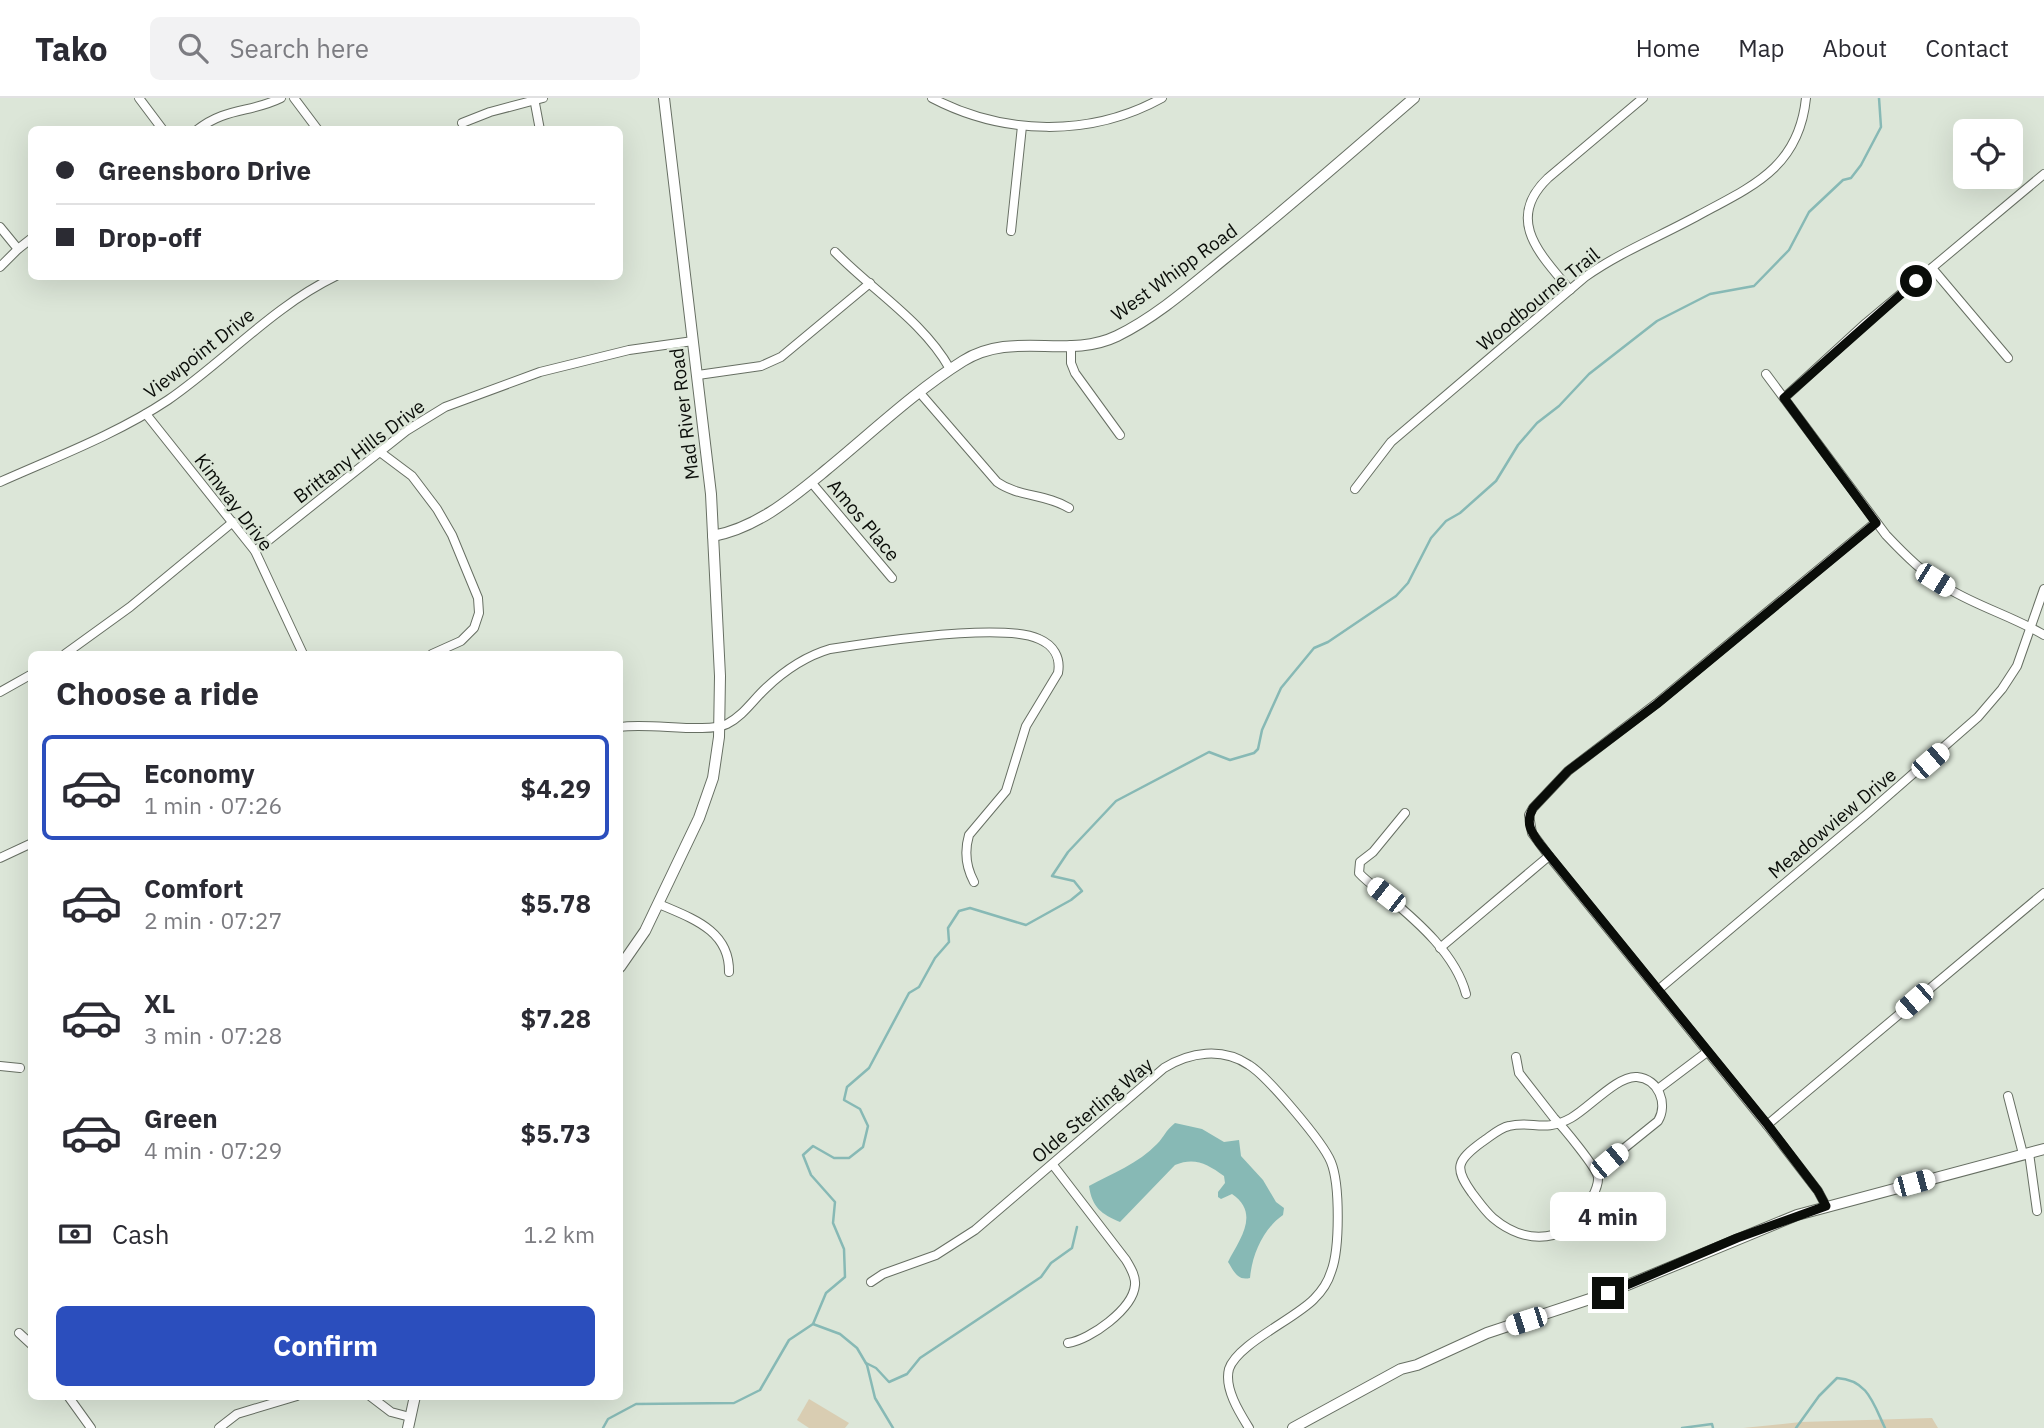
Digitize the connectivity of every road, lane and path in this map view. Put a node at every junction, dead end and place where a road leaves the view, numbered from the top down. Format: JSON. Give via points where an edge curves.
{"nodes":[{"id":1,"x":139,"y":98,"type":"edge"},
{"id":2,"x":281,"y":98,"type":"edge"},
{"id":3,"x":294,"y":98,"type":"edge"},
{"id":4,"x":664,"y":98,"type":"edge"},
{"id":5,"x":932,"y":98,"type":"edge"},
{"id":6,"x":1162,"y":98,"type":"edge"},
{"id":7,"x":1415,"y":98,"type":"edge"},
{"id":8,"x":1643,"y":98,"type":"edge"},
{"id":9,"x":1806,"y":98,"type":"edge"},
{"id":10,"x":537,"y":99,"type":"edge"},
{"id":11,"x":462,"y":123,"type":"dead end"},
{"id":12,"x":160,"y":126,"type":"edge"},
{"id":13,"x":203,"y":126,"type":"edge"},
{"id":14,"x":315,"y":126,"type":"edge"},
{"id":15,"x":540,"y":126,"type":"edge"},
{"id":16,"x":1021,"y":126,"type":"junction"},
{"id":17,"x":2044,"y":174,"type":"edge"},
{"id":18,"x":0,"y":227,"type":"edge"},
{"id":19,"x":1012,"y":231,"type":"dead end"},
{"id":20,"x":28,"y":241,"type":"edge"},
{"id":21,"x":18,"y":249,"type":"junction"},
{"id":22,"x":835,"y":252,"type":"dead end"},
{"id":23,"x":0,"y":268,"type":"edge"},
{"id":24,"x":1932,"y":268,"type":"junction"},
{"id":25,"x":329,"y":280,"type":"edge"},
{"id":26,"x":870,"y":283,"type":"junction"},
{"id":27,"x":1570,"y":290,"type":"junction"},
{"id":28,"x":693,"y":341,"type":"junction"},
{"id":29,"x":1071,"y":345,"type":"junction"},
{"id":30,"x":2008,"y":358,"type":"dead end"},
{"id":31,"x":950,"y":369,"type":"junction"},
{"id":32,"x":1766,"y":374,"type":"dead end"},
{"id":33,"x":698,"y":375,"type":"junction"},
{"id":34,"x":920,"y":393,"type":"junction"},
{"id":35,"x":1784,"y":398,"type":"junction"},
{"id":36,"x":146,"y":414,"type":"junction"},
{"id":37,"x":1120,"y":435,"type":"dead end"},
{"id":38,"x":380,"y":452,"type":"junction"},
{"id":39,"x":0,"y":482,"type":"edge"},
{"id":40,"x":811,"y":482,"type":"junction"},
{"id":41,"x":1355,"y":489,"type":"dead end"},
{"id":42,"x":1069,"y":508,"type":"dead end"},
{"id":43,"x":233,"y":522,"type":"junction"},
{"id":44,"x":1876,"y":523,"type":"junction"},
{"id":45,"x":713,"y":536,"type":"junction"},
{"id":46,"x":255,"y":551,"type":"junction"},
{"id":47,"x":892,"y":578,"type":"dead end"},
{"id":48,"x":2044,"y":589,"type":"edge"},
{"id":49,"x":2031,"y":627,"type":"junction"},
{"id":50,"x":2044,"y":635,"type":"edge"},
{"id":51,"x":69,"y":651,"type":"edge"},
{"id":52,"x":302,"y":651,"type":"edge"},
{"id":53,"x":439,"y":651,"type":"edge"},
{"id":54,"x":28,"y":676,"type":"edge"},
{"id":55,"x":0,"y":692,"type":"edge"},
{"id":56,"x":720,"y":726,"type":"junction"},
{"id":57,"x":623,"y":727,"type":"edge"},
{"id":58,"x":1405,"y":813,"type":"dead end"},
{"id":59,"x":28,"y":845,"type":"edge"},
{"id":60,"x":1549,"y":856,"type":"junction"},
{"id":61,"x":0,"y":858,"type":"edge"},
{"id":62,"x":974,"y":882,"type":"dead end"},
{"id":63,"x":2044,"y":893,"type":"edge"},
{"id":64,"x":659,"y":904,"type":"junction"},
{"id":65,"x":1440,"y":948,"type":"junction"},
{"id":66,"x":623,"y":963,"type":"edge"},
{"id":67,"x":729,"y":972,"type":"dead end"},
{"id":68,"x":1658,"y":990,"type":"junction"},
{"id":69,"x":1466,"y":994,"type":"dead end"},
{"id":70,"x":1707,"y":1052,"type":"junction"},
{"id":71,"x":1516,"y":1058,"type":"dead end"},
{"id":72,"x":0,"y":1066,"type":"edge"},
{"id":73,"x":20,"y":1068,"type":"dead end"},
{"id":74,"x":1658,"y":1089,"type":"junction"},
{"id":75,"x":2008,"y":1096,"type":"dead end"},
{"id":76,"x":1559,"y":1123,"type":"junction"},
{"id":77,"x":1768,"y":1125,"type":"junction"},
{"id":78,"x":2044,"y":1149,"type":"edge"},
{"id":79,"x":2026,"y":1154,"type":"junction"},
{"id":80,"x":1053,"y":1165,"type":"junction"},
{"id":81,"x":1596,"y":1171,"type":"junction"},
{"id":82,"x":1826,"y":1206,"type":"junction"},
{"id":83,"x":2036,"y":1211,"type":"dead end"},
{"id":84,"x":872,"y":1282,"type":"dead end"},
{"id":85,"x":19,"y":1333,"type":"dead end"},
{"id":86,"x":28,"y":1341,"type":"edge"},
{"id":87,"x":1068,"y":1343,"type":"dead end"},
{"id":88,"x":71,"y":1400,"type":"edge"},
{"id":89,"x":284,"y":1400,"type":"edge"},
{"id":90,"x":375,"y":1400,"type":"edge"},
{"id":91,"x":414,"y":1400,"type":"edge"},
{"id":92,"x":409,"y":1423,"type":"edge"},
{"id":93,"x":91,"y":1428,"type":"edge"},
{"id":94,"x":219,"y":1428,"type":"edge"},
{"id":95,"x":1249,"y":1428,"type":"edge"},
{"id":96,"x":1293,"y":1428,"type":"edge"}],
"edges":[{"from":1,"to":12,"type":"street"},
{"from":2,"to":13,"type":"street","via":[[217,116]]},
{"from":3,"to":14,"type":"street"},
{"from":4,"to":28,"type":"street","name":"Mad River Road"},
{"from":5,"to":16,"type":"street","via":[[984,119]]},
{"from":6,"to":16,"type":"street","via":[[1096,122]]},
{"from":7,"to":29,"type":"street","name":"West Whipp Road","via":[[1164,306],[1115,337]]},
{"from":8,"to":27,"type":"street","via":[[1548,178],[1530,205],[1527,223],[1534,244]]},
{"from":9,"to":27,"type":"street","name":"Woodbourne Trail","via":[[1793,142],[1758,183],[1610,261]]},
{"from":10,"to":11,"type":"street"},
{"from":10,"to":15,"type":"street"},
{"from":16,"to":19,"type":"street"},
{"from":17,"to":24,"type":"street"},
{"from":18,"to":21,"type":"street"},
{"from":20,"to":21,"type":"street"},
{"from":21,"to":23,"type":"street"},
{"from":22,"to":26,"type":"street"},
{"from":24,"to":30,"type":"street"},
{"from":24,"to":35,"type":"street"},
{"from":25,"to":36,"type":"street","name":"Viewpoint Drive","via":[[294,299]]},
{"from":26,"to":31,"type":"street","via":[[903,313]]},
{"from":26,"to":33,"type":"street","via":[[781,357],[761,366]]},
{"from":27,"to":41,"type":"street","name":"Woodbourne Trail","via":[[1391,442]]},
{"from":28,"to":33,"type":"street","name":"Mad River Road"},
{"from":28,"to":38,"type":"street","name":"Brittany Hills Drive","via":[[596,357],[483,392],[445,407]]},
{"from":29,"to":31,"type":"street","name":"West Whipp Road","via":[[1004,345]]},
{"from":29,"to":37,"type":"street","via":[[1075,373]]},
{"from":31,"to":34,"type":"street","name":"West Whipp Road"},
{"from":32,"to":35,"type":"street"},
{"from":33,"to":45,"type":"street","name":"Mad River Road"},
{"from":34,"to":40,"type":"street","name":"West Whipp Road"},
{"from":34,"to":42,"type":"street","via":[[997,482]]},
{"from":35,"to":44,"type":"street"},
{"from":36,"to":39,"type":"street","name":"Viewpoint Drive"},
{"from":36,"to":43,"type":"street","name":"Kimway Drive"},
{"from":38,"to":46,"type":"street","name":"Brittany Hills Drive"},
{"from":38,"to":53,"type":"street","via":[[412,476],[437,509],[478,598],[474,628],[461,641]]},
{"from":40,"to":45,"type":"street","name":"West Whipp Road","via":[[757,520]]},
{"from":40,"to":47,"type":"street","name":"Amos Place"},
{"from":43,"to":46,"type":"street","name":"Kimway Drive"},
{"from":43,"to":51,"type":"street"},
{"from":44,"to":49,"type":"street","via":[[1935,580]]},
{"from":44,"to":60,"type":"street","via":[[1657,704],[1568,771],[1530,815],[1532,833]]},
{"from":45,"to":56,"type":"street","name":"Mad River Road"},
{"from":46,"to":52,"type":"street","name":"Kimway Drive"},
{"from":48,"to":49,"type":"street","name":"Meadowview Drive"},
{"from":49,"to":50,"type":"street"},
{"from":49,"to":68,"type":"street","name":"Meadowview Drive","via":[[2011,677],[1978,717]]},
{"from":54,"to":55,"type":"street"},
{"from":56,"to":57,"type":"street"},
{"from":56,"to":62,"type":"street","via":[[737,717],[799,662],[830,649],[1000,632],[1046,642],[1056,654],[1058,673],[1027,726],[1006,791],[969,835],[966,861]]},
{"from":56,"to":64,"type":"street","name":"Mad River Road","via":[[708,794]]},
{"from":58,"to":65,"type":"street","via":[[1360,862],[1359,873]]},
{"from":59,"to":61,"type":"street"},
{"from":60,"to":65,"type":"street"},
{"from":60,"to":68,"type":"street"},
{"from":63,"to":77,"type":"street"},
{"from":64,"to":66,"type":"street","name":"Mad River Road"},
{"from":64,"to":67,"type":"street","via":[[716,935],[727,953]]},
{"from":65,"to":69,"type":"street","via":[[1459,972]]},
{"from":68,"to":70,"type":"street"},
{"from":70,"to":74,"type":"street"},
{"from":70,"to":77,"type":"street"},
{"from":71,"to":76,"type":"street","via":[[1519,1073]]},
{"from":72,"to":73,"type":"street"},
{"from":74,"to":76,"type":"street","via":[[1642,1078],[1624,1079]]},
{"from":74,"to":81,"type":"street","via":[[1662,1105],[1658,1121]]},
{"from":75,"to":79,"type":"street"},
{"from":76,"to":81,"type":"street"},
{"from":76,"to":81,"type":"street","via":[[1505,1126],[1465,1157],[1461,1177],[1480,1204],[1518,1233],[1535,1236],[1565,1231],[1581,1219],[1598,1183]]},
{"from":77,"to":82,"type":"street"},
{"from":78,"to":79,"type":"street"},
{"from":79,"to":82,"type":"street"},
{"from":79,"to":83,"type":"street"},
{"from":80,"to":84,"type":"street","name":"Olde Sterling Way","via":[[952,1246]]},
{"from":80,"to":87,"type":"street","via":[[1126,1260],[1135,1285],[1122,1310],[1092,1335]]},
{"from":80,"to":95,"type":"street","name":"Olde Sterling Way","via":[[1164,1068],[1186,1057],[1210,1054],[1235,1057],[1254,1068],[1323,1146],[1337,1184],[1332,1270],[1309,1304],[1233,1360],[1229,1385]]},
{"from":82,"to":96,"type":"street","via":[[1401,1369]]},
{"from":85,"to":86,"type":"street"},
{"from":88,"to":93,"type":"street"},
{"from":89,"to":94,"type":"street","via":[[237,1414]]},
{"from":90,"to":92,"type":"street"},
{"from":91,"to":92,"type":"street"}]}
